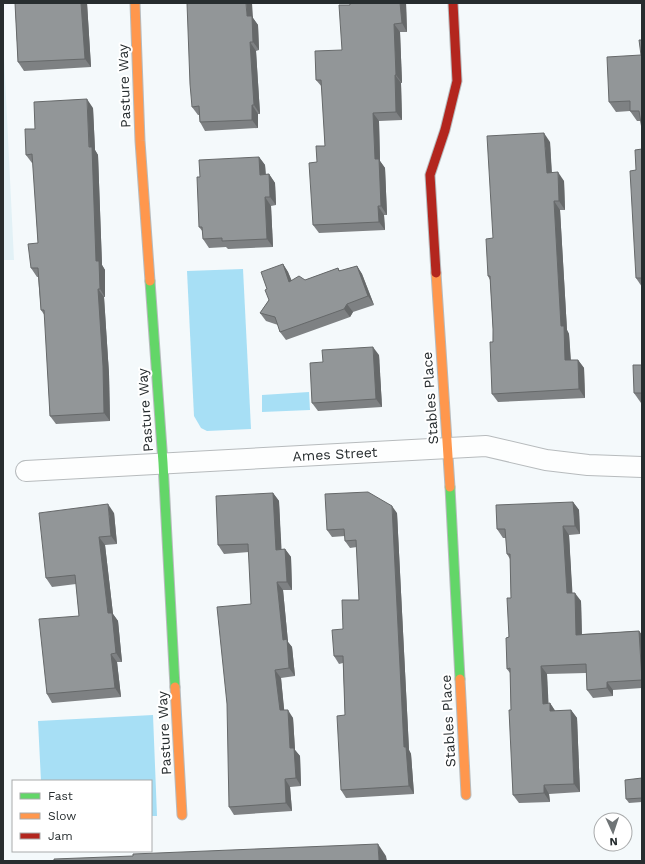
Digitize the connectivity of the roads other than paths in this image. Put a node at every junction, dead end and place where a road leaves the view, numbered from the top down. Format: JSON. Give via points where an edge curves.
{"nodes":[{"id":1,"x":136,"y":3,"type":"edge"},
{"id":2,"x":453,"y":3,"type":"edge"},
{"id":3,"x":448,"y":448,"type":"junction"},
{"id":4,"x":163,"y":463,"type":"junction"},
{"id":5,"x":642,"y":467,"type":"edge"},
{"id":6,"x":26,"y":471,"type":"dead end"},
{"id":7,"x":466,"y":796,"type":"dead end"},
{"id":8,"x":182,"y":815,"type":"dead end"}],
"edges":[{"from":1,"to":4,"type":"street","name":"Pasture Way","via":[[140,141]]},
{"from":2,"to":3,"type":"street","name":"Stables Place","via":[[457,81],[430,175]]},
{"from":3,"to":4,"type":"street","name":"Ames Street"},
{"from":3,"to":5,"type":"street","name":"Ames Street","via":[[486,446],[546,460]]},
{"from":3,"to":7,"type":"street","name":"Stables Place"},
{"from":4,"to":6,"type":"street","name":"Ames Street"},
{"from":4,"to":8,"type":"street","name":"Pasture Way"}]}
